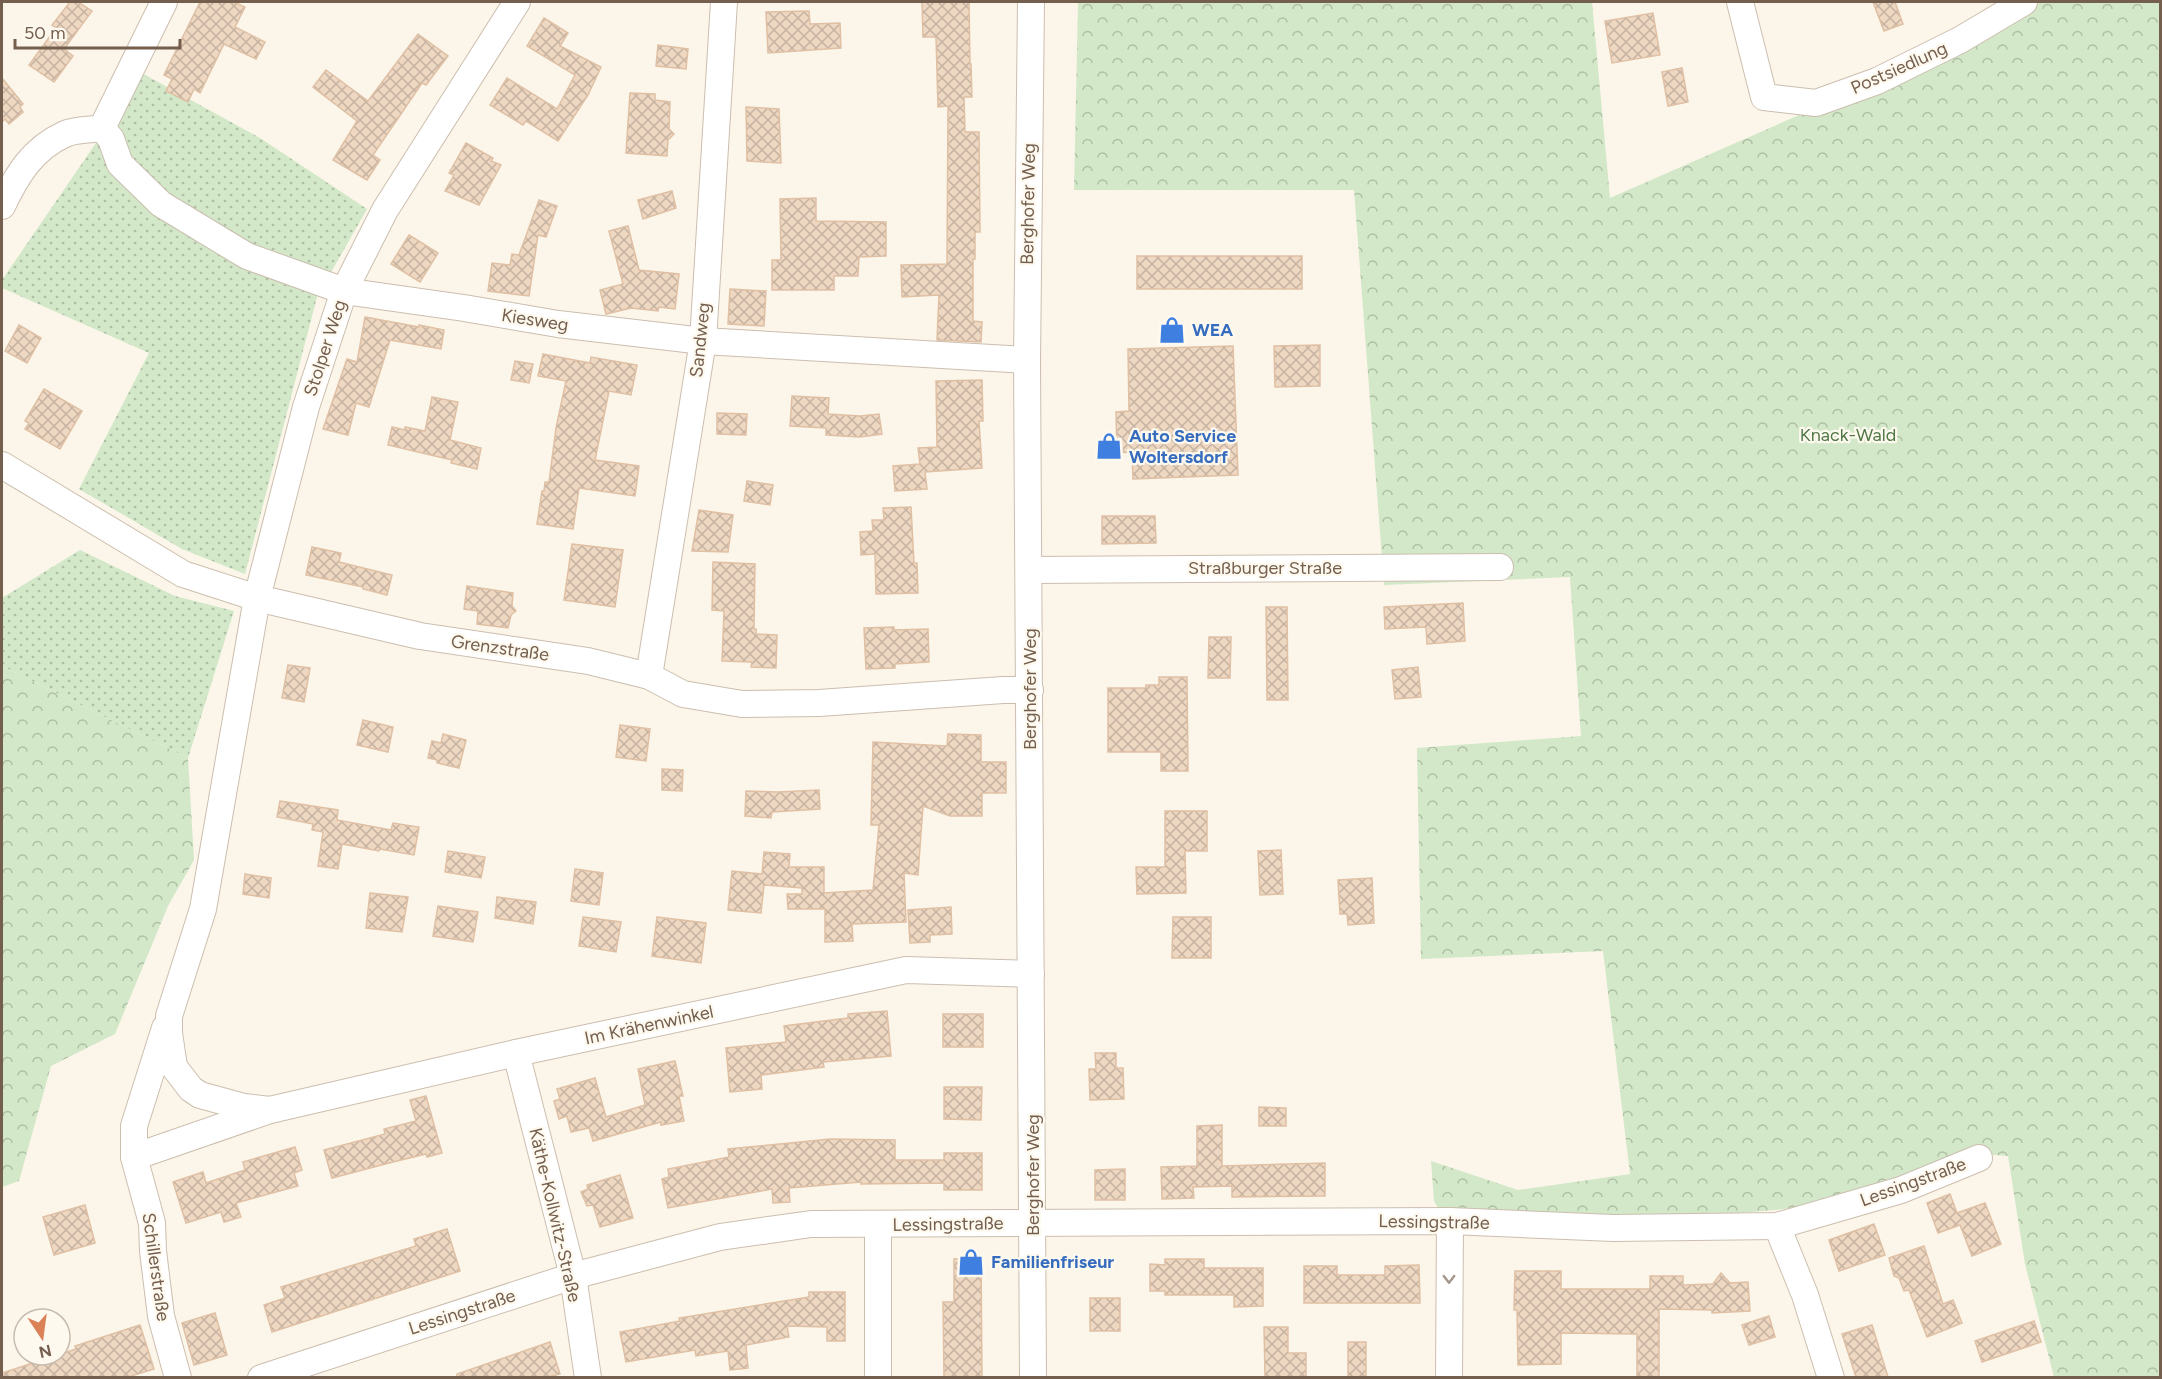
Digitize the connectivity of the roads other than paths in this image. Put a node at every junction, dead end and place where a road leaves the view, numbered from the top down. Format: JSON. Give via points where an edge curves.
{"nodes":[{"id":1,"x":165,"y":2,"type":"edge"},
{"id":2,"x":517,"y":2,"type":"edge"},
{"id":3,"x":724,"y":2,"type":"edge"},
{"id":4,"x":1031,"y":2,"type":"edge"},
{"id":5,"x":1740,"y":2,"type":"edge"},
{"id":6,"x":2024,"y":2,"type":"edge"},
{"id":7,"x":102,"y":128,"type":"junction"},
{"id":8,"x":2,"y":206,"type":"edge"},
{"id":9,"x":344,"y":291,"type":"junction"},
{"id":10,"x":702,"y":341,"type":"junction"},
{"id":11,"x":1027,"y":360,"type":"junction"},
{"id":12,"x":2,"y":465,"type":"edge"},
{"id":13,"x":1500,"y":567,"type":"dead end"},
{"id":14,"x":1030,"y":570,"type":"junction"},
{"id":15,"x":257,"y":598,"type":"junction"},
{"id":16,"x":649,"y":676,"type":"junction"},
{"id":17,"x":1030,"y":690,"type":"junction"},
{"id":18,"x":233,"y":735,"type":"joint"},
{"id":19,"x":1031,"y":974,"type":"junction"},
{"id":20,"x":169,"y":1016,"type":"junction"},
{"id":21,"x":516,"y":1053,"type":"junction"},
{"id":22,"x":270,"y":1110,"type":"junction"},
{"id":23,"x":134,"y":1156,"type":"junction"},
{"id":24,"x":1979,"y":1158,"type":"dead end"},
{"id":25,"x":1450,"y":1221,"type":"junction"},
{"id":26,"x":1033,"y":1224,"type":"junction"},
{"id":27,"x":878,"y":1225,"type":"junction"},
{"id":28,"x":1777,"y":1226,"type":"junction"},
{"id":29,"x":573,"y":1276,"type":"junction"},
{"id":30,"x":178,"y":1377,"type":"edge"},
{"id":31,"x":261,"y":1377,"type":"edge"},
{"id":32,"x":588,"y":1377,"type":"edge"},
{"id":33,"x":878,"y":1377,"type":"edge"},
{"id":34,"x":1033,"y":1377,"type":"edge"},
{"id":35,"x":1449,"y":1377,"type":"edge"},
{"id":36,"x":1832,"y":1377,"type":"edge"}],
"edges":[{"from":1,"to":7,"type":"street"},
{"from":2,"to":9,"type":"street","name":"Stolper Weg","via":[[385,210]]},
{"from":3,"to":10,"type":"street","name":"Sandweg"},
{"from":4,"to":11,"type":"street","name":"Berghofer Weg"},
{"from":5,"to":6,"type":"street","name":"Postsiedlung","via":[[1764,97],[1816,103],[1867,85],[1960,40]]},
{"from":7,"to":8,"type":"street","via":[[67,133],[34,153]]},
{"from":7,"to":9,"type":"street","name":"Kiesweg","via":[[111,139],[120,164],[161,204],[247,256]]},
{"from":9,"to":10,"type":"street","name":"Kiesweg","via":[[558,324]]},
{"from":9,"to":15,"type":"street","name":"Stolper Weg","via":[[306,407]]},
{"from":10,"to":11,"type":"street","name":"Kiesweg"},
{"from":10,"to":16,"type":"street","name":"Sandweg"},
{"from":11,"to":14,"type":"street","name":"Berghofer Weg"},
{"from":12,"to":15,"type":"street","name":"Grenzstraße","via":[[183,574]]},
{"from":13,"to":14,"type":"street","name":"Straßburger Straße"},
{"from":14,"to":17,"type":"street","name":"Berghofer Weg"},
{"from":15,"to":16,"type":"street","name":"Grenzstraße","via":[[420,636],[588,661]]},
{"from":15,"to":18,"type":"street","name":"Stolper Weg"},
{"from":16,"to":17,"type":"street","name":"Grenzstraße","via":[[683,694],[742,704]]},
{"from":17,"to":19,"type":"street","name":"Berghofer Weg"},
{"from":18,"to":20,"type":"street","name":"Im Krähenwinkel","via":[[203,909]]},
{"from":19,"to":21,"type":"street","name":"Im Krähenwinkel","via":[[906,970]]},
{"from":19,"to":26,"type":"street","name":"Berghofer Weg"},
{"from":20,"to":22,"type":"street","name":"Im Krähenwinkel","via":[[174,1067],[191,1089],[244,1107]]},
{"from":20,"to":23,"type":"street","name":"Schillerstraße","via":[[134,1126]]},
{"from":21,"to":22,"type":"street","name":"Im Krähenwinkel"},
{"from":21,"to":29,"type":"street","name":"Käthe-Kollwitz-Straße"},
{"from":22,"to":23,"type":"street","name":"Im Krähenwinkel"},
{"from":23,"to":30,"type":"street","name":"Schillerstraße","via":[[152,1223],[161,1316]]},
{"from":24,"to":28,"type":"street","name":"Lessingstraße","via":[[1901,1190]]},
{"from":25,"to":26,"type":"street","name":"Lessingstraße"},
{"from":25,"to":28,"type":"street","name":"Lessingstraße","via":[[1613,1228]]},
{"from":25,"to":35,"type":"street","one_way":true},
{"from":26,"to":27,"type":"street","name":"Lessingstraße"},
{"from":26,"to":34,"type":"street","name":"Berghofer Weg"},
{"from":27,"to":29,"type":"street","name":"Lessingstraße","via":[[811,1224],[720,1237]]},
{"from":27,"to":33,"type":"street","name":"Lessingstraße"},
{"from":28,"to":36,"type":"street"},
{"from":29,"to":31,"type":"street","name":"Lessingstraße"},
{"from":29,"to":32,"type":"street","name":"Käthe-Kollwitz-Straße"}]}
